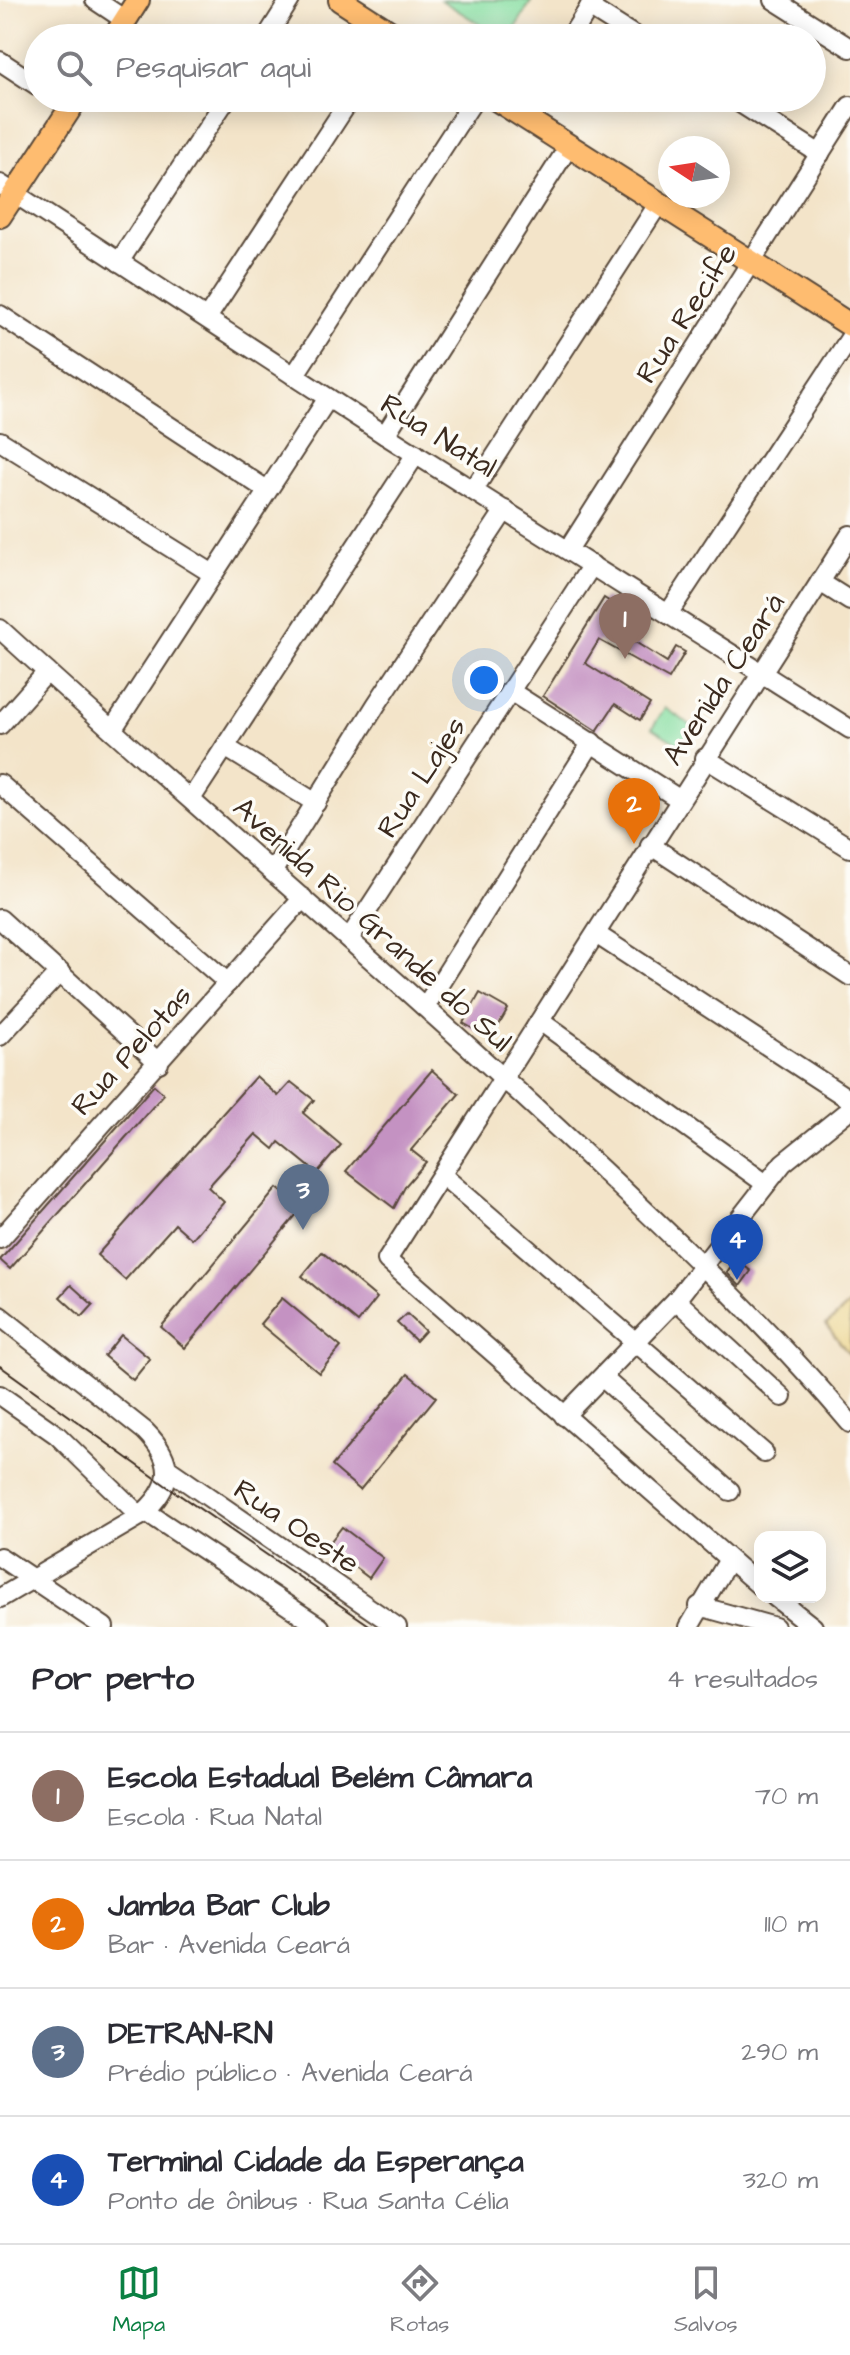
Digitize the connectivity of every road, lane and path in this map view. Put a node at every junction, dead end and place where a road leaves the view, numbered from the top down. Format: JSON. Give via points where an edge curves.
{"nodes":[{"id":1,"x":95,"y":0,"type":"edge"},
{"id":2,"x":138,"y":0,"type":"edge"},
{"id":3,"x":290,"y":0,"type":"edge"},
{"id":4,"x":340,"y":0,"type":"edge"},
{"id":5,"x":774,"y":0,"type":"edge"},
{"id":6,"x":592,"y":3,"type":"edge"},
{"id":7,"x":115,"y":24,"type":"edge"},
{"id":8,"x":122,"y":24,"type":"edge"},
{"id":9,"x":275,"y":24,"type":"edge"},
{"id":10,"x":375,"y":24,"type":"edge"},
{"id":11,"x":579,"y":24,"type":"edge"},
{"id":12,"x":620,"y":24,"type":"edge"},
{"id":13,"x":812,"y":24,"type":"edge"},
{"id":14,"x":826,"y":33,"type":"edge"},
{"id":15,"x":850,"y":48,"type":"edge"},
{"id":16,"x":0,"y":61,"type":"edge"},
{"id":17,"x":24,"y":77,"type":"edge"},
{"id":18,"x":850,"y":106,"type":"edge"},
{"id":19,"x":60,"y":112,"type":"edge"},
{"id":20,"x":218,"y":112,"type":"edge"},
{"id":21,"x":342,"y":112,"type":"edge"},
{"id":22,"x":466,"y":112,"type":"edge"},
{"id":23,"x":532,"y":112,"type":"edge"},
{"id":24,"x":754,"y":112,"type":"edge"},
{"id":25,"x":569,"y":146,"type":"junction"},
{"id":26,"x":820,"y":154,"type":"junction"},
{"id":27,"x":7,"y":189,"type":"edge"},
{"id":28,"x":658,"y":202,"type":"edge"},
{"id":29,"x":658,"y":205,"type":"edge"},
{"id":30,"x":667,"y":208,"type":"edge"},
{"id":31,"x":0,"y":216,"type":"edge"},
{"id":32,"x":119,"y":262,"type":"junction"},
{"id":33,"x":753,"y":263,"type":"junction"},
{"id":34,"x":0,"y":315,"type":"edge"},
{"id":35,"x":207,"y":318,"type":"junction"},
{"id":36,"x":850,"y":325,"type":"edge"},
{"id":37,"x":850,"y":338,"type":"edge"},
{"id":38,"x":294,"y":376,"type":"junction"},
{"id":39,"x":328,"y":398,"type":"junction"},
{"id":40,"x":385,"y":435,"type":"junction"},
{"id":41,"x":0,"y":441,"type":"edge"},
{"id":42,"x":416,"y":454,"type":"junction"},
{"id":43,"x":474,"y":489,"type":"junction"},
{"id":44,"x":267,"y":490,"type":"junction"},
{"id":45,"x":505,"y":510,"type":"junction"},
{"id":46,"x":850,"y":535,"type":"edge"},
{"id":47,"x":568,"y":550,"type":"junction"},
{"id":48,"x":592,"y":565,"type":"junction"},
{"id":49,"x":213,"y":574,"type":"junction"},
{"id":50,"x":820,"y":582,"type":"junction"},
{"id":51,"x":850,"y":601,"type":"edge"},
{"id":52,"x":668,"y":614,"type":"junction"},
{"id":53,"x":0,"y":629,"type":"edge"},
{"id":54,"x":47,"y":672,"type":"junction"},
{"id":55,"x":760,"y":673,"type":"junction"},
{"id":56,"x":510,"y":691,"type":"junction"},
{"id":57,"x":0,"y":725,"type":"edge"},
{"id":58,"x":850,"y":729,"type":"edge"},
{"id":59,"x":112,"y":730,"type":"junction"},
{"id":60,"x":592,"y":742,"type":"junction"},
{"id":61,"x":225,"y":747,"type":"junction"},
{"id":62,"x":705,"y":758,"type":"junction"},
{"id":63,"x":0,"y":784,"type":"edge"},
{"id":64,"x":191,"y":799,"type":"junction"},
{"id":65,"x":679,"y":799,"type":"junction"},
{"id":66,"x":316,"y":803,"type":"junction"},
{"id":67,"x":650,"y":845,"type":"junction"},
{"id":68,"x":850,"y":848,"type":"edge"},
{"id":69,"x":273,"y":871,"type":"junction"},
{"id":70,"x":303,"y":898,"type":"junction"},
{"id":71,"x":0,"y":919,"type":"edge"},
{"id":72,"x":596,"y":934,"type":"junction"},
{"id":73,"x":349,"y":939,"type":"junction"},
{"id":74,"x":60,"y":972,"type":"junction"},
{"id":75,"x":850,"y":976,"type":"edge"},
{"id":76,"x":228,"y":983,"type":"junction"},
{"id":77,"x":425,"y":1007,"type":"junction"},
{"id":78,"x":540,"y":1021,"type":"junction"},
{"id":79,"x":0,"y":1036,"type":"edge"},
{"id":80,"x":159,"y":1063,"type":"junction"},
{"id":81,"x":503,"y":1076,"type":"junction"},
{"id":82,"x":850,"y":1100,"type":"edge"},
{"id":83,"x":850,"y":1109,"type":"edge"},
{"id":84,"x":442,"y":1175,"type":"junction"},
{"id":85,"x":766,"y":1184,"type":"junction"},
{"id":86,"x":0,"y":1239,"type":"edge"},
{"id":87,"x":705,"y":1266,"type":"junction"},
{"id":88,"x":676,"y":1300,"type":"junction"},
{"id":89,"x":0,"y":1316,"type":"edge"},
{"id":90,"x":637,"y":1345,"type":"junction"},
{"id":91,"x":603,"y":1378,"type":"junction"},
{"id":92,"x":0,"y":1395,"type":"edge"},
{"id":93,"x":782,"y":1397,"type":"dead end"},
{"id":94,"x":564,"y":1416,"type":"junction"},
{"id":95,"x":850,"y":1423,"type":"edge"},
{"id":96,"x":764,"y":1453,"type":"dead end"},
{"id":97,"x":168,"y":1469,"type":"junction"},
{"id":98,"x":730,"y":1491,"type":"dead end"},
{"id":99,"x":142,"y":1514,"type":"junction"},
{"id":100,"x":0,"y":1557,"type":"edge"},
{"id":101,"x":728,"y":1561,"type":"junction"},
{"id":102,"x":31,"y":1579,"type":"junction"},
{"id":103,"x":754,"y":1581,"type":"edge"},
{"id":104,"x":0,"y":1598,"type":"edge"},
{"id":105,"x":783,"y":1603,"type":"edge"},
{"id":106,"x":699,"y":1606,"type":"junction"},
{"id":107,"x":104,"y":1627,"type":"edge"},
{"id":108,"x":320,"y":1627,"type":"edge"},
{"id":109,"x":397,"y":1627,"type":"edge"},
{"id":110,"x":689,"y":1627,"type":"edge"},
{"id":111,"x":775,"y":1627,"type":"edge"},
{"id":112,"x":813,"y":1627,"type":"edge"}],
"edges":[{"from":1,"to":7,"type":"street"},
{"from":2,"to":8,"type":"main road"},
{"from":3,"to":9,"type":"street"},
{"from":4,"to":10,"type":"main road"},
{"from":5,"to":13,"type":"street"},
{"from":6,"to":11,"type":"street"},
{"from":6,"to":12,"type":"street"},
{"from":14,"to":15,"type":"street"},
{"from":16,"to":17,"type":"street"},
{"from":18,"to":26,"type":"street","name":"Rua Recife"},
{"from":19,"to":27,"type":"main road"},
{"from":20,"to":32,"type":"street"},
{"from":21,"to":35,"type":"street"},
{"from":22,"to":38,"type":"street"},
{"from":23,"to":25,"type":"main road"},
{"from":24,"to":26,"type":"street"},
{"from":25,"to":28,"type":"main road"},
{"from":25,"to":40,"type":"street"},
{"from":26,"to":33,"type":"street","name":"Rua Recife"},
{"from":27,"to":31,"type":"main road"},
{"from":27,"to":32,"type":"street","name":"Rua Natal"},
{"from":29,"to":43,"type":"street"},
{"from":30,"to":33,"type":"main road"},
{"from":32,"to":35,"type":"street","name":"Rua Natal"},
{"from":33,"to":36,"type":"main road"},
{"from":33,"to":47,"type":"street","name":"Rua Recife"},
{"from":34,"to":44,"type":"street"},
{"from":35,"to":38,"type":"street","name":"Rua Natal"},
{"from":37,"to":52,"type":"street"},
{"from":38,"to":39,"type":"street","name":"Rua Natal"},
{"from":39,"to":40,"type":"street","name":"Rua Natal"},
{"from":39,"to":44,"type":"street"},
{"from":40,"to":42,"type":"street","name":"Rua Natal"},
{"from":41,"to":49,"type":"street"},
{"from":42,"to":43,"type":"street","name":"Rua Natal"},
{"from":42,"to":61,"type":"street"},
{"from":43,"to":45,"type":"street","name":"Rua Natal"},
{"from":44,"to":49,"type":"street"},
{"from":45,"to":47,"type":"street","name":"Rua Natal"},
{"from":45,"to":66,"type":"street"},
{"from":46,"to":50,"type":"street","name":"Avenida Ceará"},
{"from":47,"to":48,"type":"street","name":"Rua Natal"},
{"from":48,"to":52,"type":"street","name":"Rua Natal"},
{"from":48,"to":56,"type":"street","name":"Rua Lajes"},
{"from":49,"to":59,"type":"street"},
{"from":50,"to":51,"type":"street"},
{"from":50,"to":55,"type":"street","name":"Avenida Ceará"},
{"from":52,"to":55,"type":"street","name":"Rua Natal"},
{"from":53,"to":54,"type":"street","name":"Avenida Rio Grande do Sul"},
{"from":54,"to":57,"type":"street"},
{"from":54,"to":59,"type":"street","name":"Avenida Rio Grande do Sul"},
{"from":55,"to":58,"type":"street","name":"Rua Natal"},
{"from":55,"to":62,"type":"street","name":"Avenida Ceará"},
{"from":56,"to":60,"type":"street"},
{"from":56,"to":73,"type":"street","name":"Rua Lajes"},
{"from":59,"to":64,"type":"street","name":"Avenida Rio Grande do Sul"},
{"from":60,"to":65,"type":"street"},
{"from":60,"to":77,"type":"street"},
{"from":61,"to":64,"type":"street"},
{"from":61,"to":66,"type":"street"},
{"from":62,"to":65,"type":"street","name":"Avenida Ceará"},
{"from":62,"to":68,"type":"street"},
{"from":63,"to":76,"type":"street"},
{"from":64,"to":69,"type":"street","name":"Avenida Rio Grande do Sul"},
{"from":65,"to":67,"type":"street","name":"Avenida Ceará"},
{"from":66,"to":69,"type":"street"},
{"from":67,"to":72,"type":"street","name":"Avenida Ceará"},
{"from":67,"to":75,"type":"street"},
{"from":69,"to":70,"type":"street","name":"Avenida Rio Grande do Sul"},
{"from":70,"to":73,"type":"street","name":"Avenida Rio Grande do Sul"},
{"from":70,"to":76,"type":"street","name":"Rua Pelotas"},
{"from":71,"to":74,"type":"street"},
{"from":72,"to":78,"type":"street","name":"Avenida Ceará"},
{"from":72,"to":82,"type":"street"},
{"from":73,"to":77,"type":"street","name":"Avenida Rio Grande do Sul"},
{"from":74,"to":79,"type":"street"},
{"from":74,"to":80,"type":"street"},
{"from":76,"to":80,"type":"street","name":"Rua Pelotas"},
{"from":77,"to":81,"type":"street","name":"Avenida Rio Grande do Sul"},
{"from":78,"to":81,"type":"street","name":"Avenida Ceará"},
{"from":78,"to":85,"type":"street"},
{"from":80,"to":86,"type":"street","name":"Rua Pelotas"},
{"from":81,"to":84,"type":"street","name":"Avenida Ceará"},
{"from":81,"to":87,"type":"street","name":"Avenida Rio Grande do Sul"},
{"from":83,"to":85,"type":"street","via":[[803,1145]]},
{"from":84,"to":90,"type":"street"},
{"from":84,"to":94,"type":"street","name":"Avenida Ceará","via":[[387,1260]]},
{"from":85,"to":87,"type":"street"},
{"from":87,"to":88,"type":"street"},
{"from":87,"to":95,"type":"street","name":"Avenida Rio Grande do Sul"},
{"from":88,"to":90,"type":"street"},
{"from":88,"to":93,"type":"street"},
{"from":89,"to":97,"type":"street","name":"Rua Oeste","via":[[145,1431],[164,1453]]},
{"from":90,"to":91,"type":"street"},
{"from":90,"to":96,"type":"street"},
{"from":91,"to":94,"type":"street"},
{"from":91,"to":98,"type":"street"},
{"from":92,"to":99,"type":"street","via":[[76,1452]]},
{"from":94,"to":101,"type":"street"},
{"from":97,"to":99,"type":"street","via":[[157,1500]]},
{"from":97,"to":109,"type":"street","name":"Rua Oeste"},
{"from":99,"to":102,"type":"street"},
{"from":99,"to":108,"type":"street"},
{"from":100,"to":102,"type":"street"},
{"from":101,"to":103,"type":"street"},
{"from":101,"to":106,"type":"street"},
{"from":102,"to":104,"type":"street"},
{"from":102,"to":107,"type":"street"},
{"from":105,"to":112,"type":"street"},
{"from":106,"to":110,"type":"street"},
{"from":106,"to":111,"type":"street"}]}
